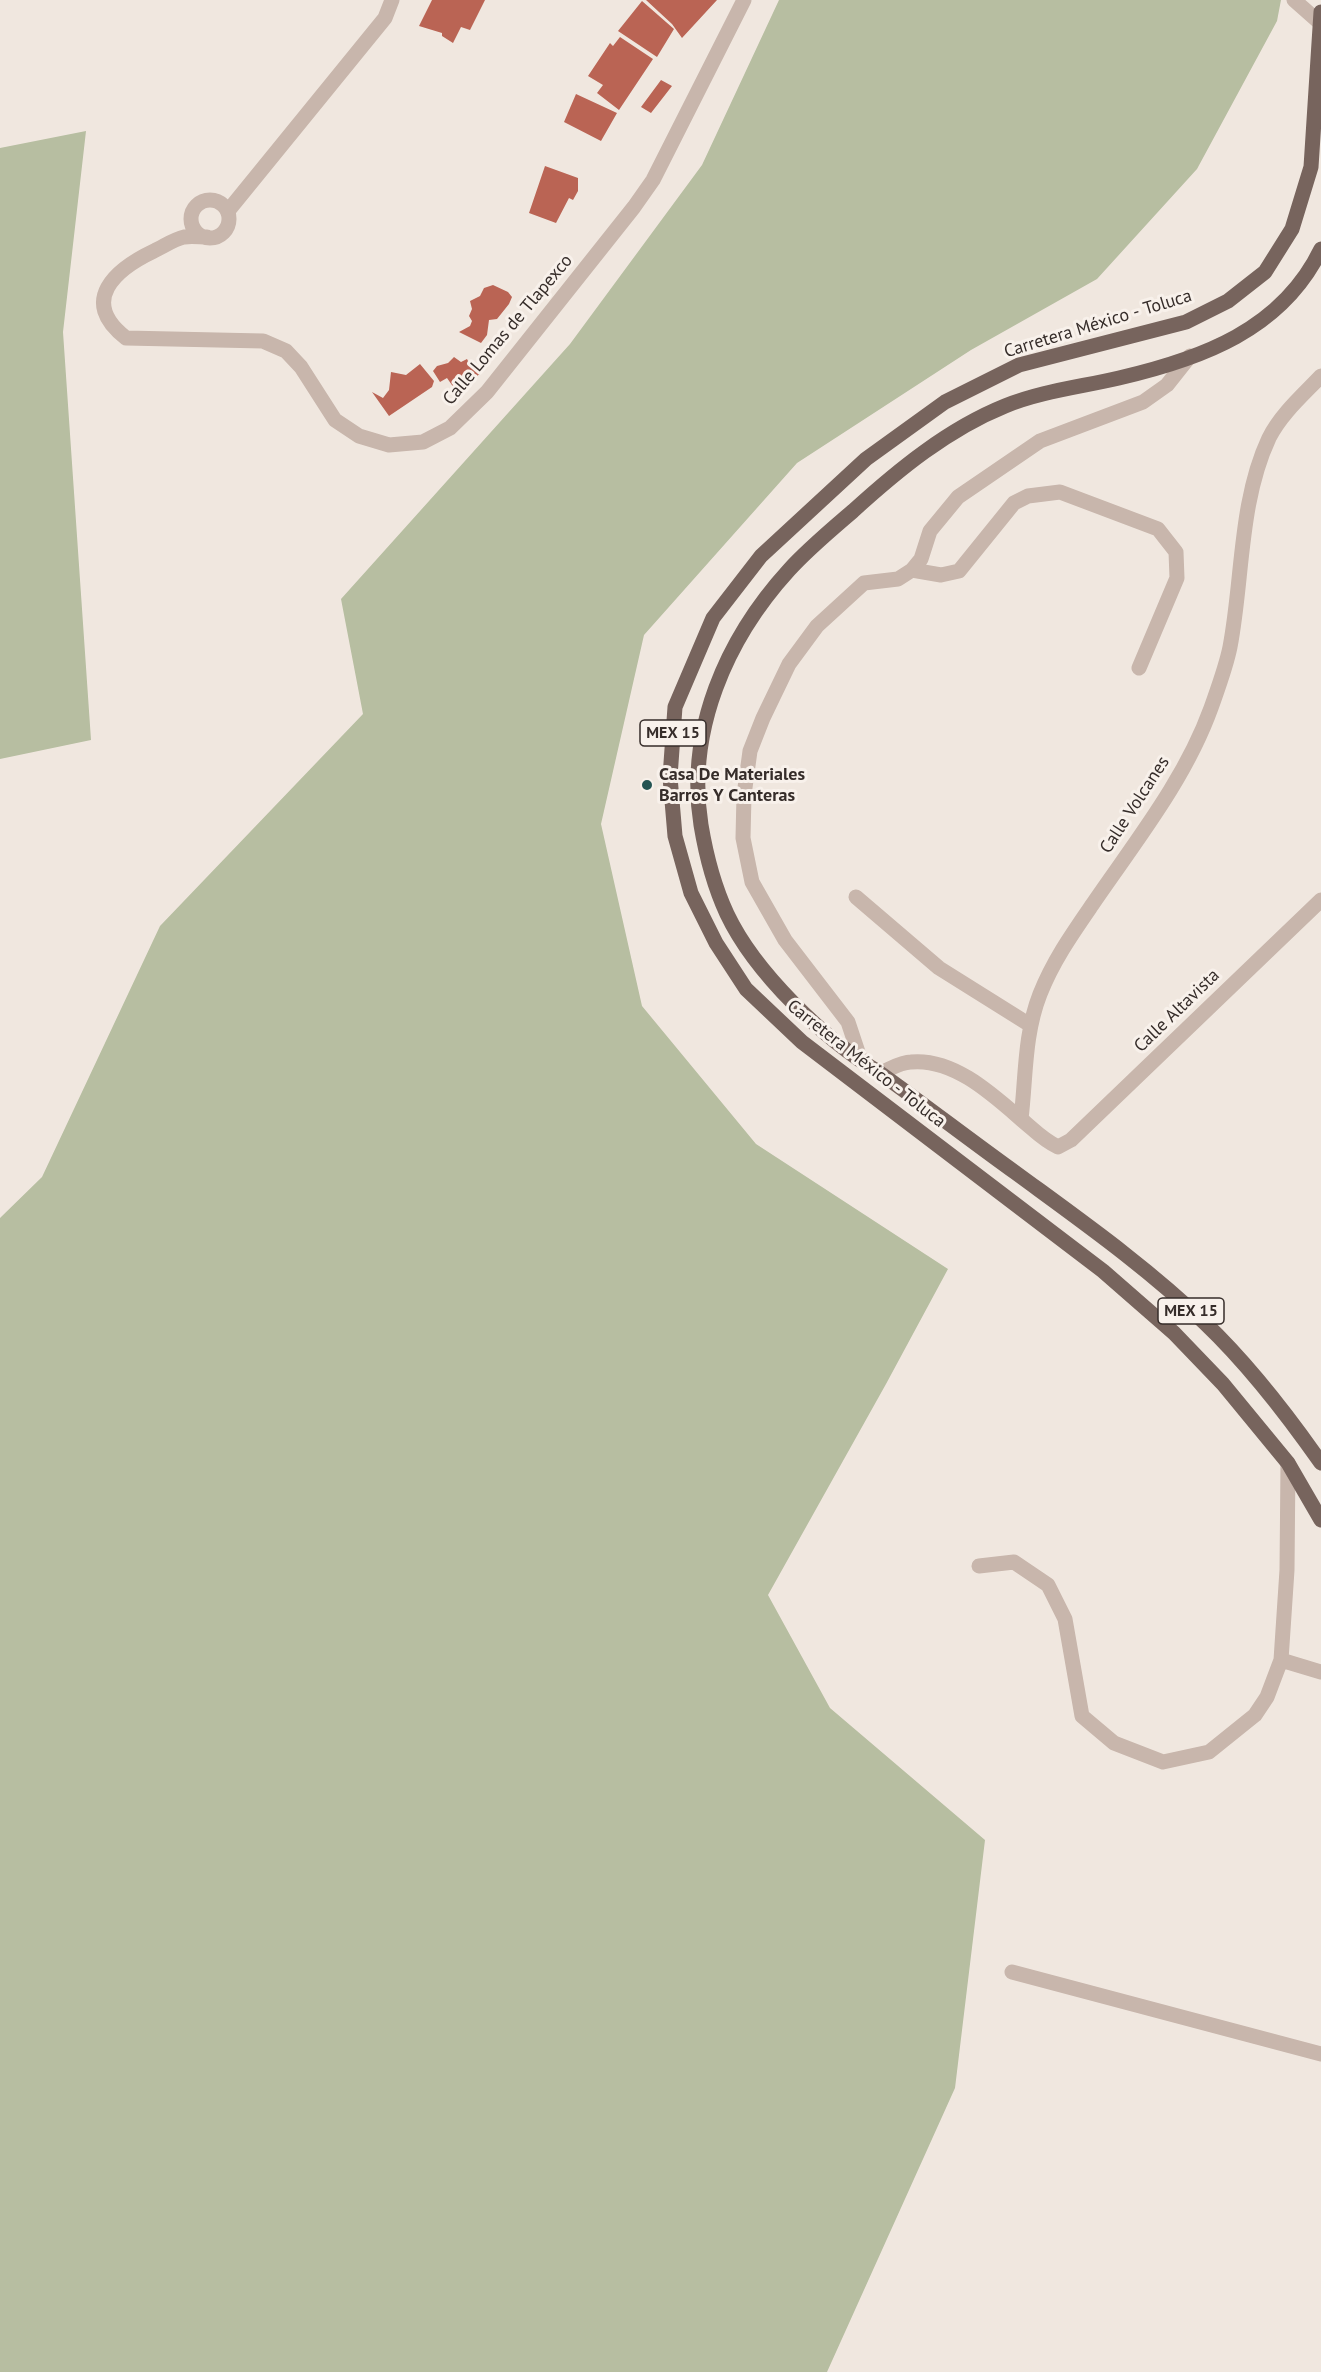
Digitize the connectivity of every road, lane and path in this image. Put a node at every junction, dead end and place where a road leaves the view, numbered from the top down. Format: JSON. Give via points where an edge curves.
{"nodes":[{"id":1,"x":392,"y":0,"type":"edge"},
{"id":2,"x":744,"y":0,"type":"edge"},
{"id":3,"x":1294,"y":0,"type":"edge"},
{"id":4,"x":1320,"y":18,"type":"edge"},
{"id":5,"x":228,"y":211,"type":"junction"},
{"id":6,"x":207,"y":237,"type":"junction"},
{"id":7,"x":1321,"y":249,"type":"edge"},
{"id":8,"x":1190,"y":356,"type":"junction"},
{"id":9,"x":1321,"y":376,"type":"edge"},
{"id":10,"x":912,"y":570,"type":"junction"},
{"id":11,"x":1139,"y":668,"type":"dead end"},
{"id":12,"x":856,"y":897,"type":"dead end"},
{"id":13,"x":1321,"y":900,"type":"edge"},
{"id":14,"x":1030,"y":1025,"type":"junction"},
{"id":15,"x":861,"y":1061,"type":"junction"},
{"id":16,"x":880,"y":1073,"type":"junction"},
{"id":17,"x":1021,"y":1119,"type":"junction"},
{"id":18,"x":1288,"y":1463,"type":"junction"},
{"id":19,"x":1321,"y":1463,"type":"edge"},
{"id":20,"x":1321,"y":1520,"type":"edge"},
{"id":21,"x":980,"y":1566,"type":"dead end"},
{"id":22,"x":1281,"y":1660,"type":"junction"},
{"id":23,"x":1321,"y":1672,"type":"edge"},
{"id":24,"x":1012,"y":1972,"type":"dead end"},
{"id":25,"x":1321,"y":2054,"type":"edge"}],
"edges":[{"from":1,"to":5,"type":"street","name":"Calle Lomas de Tlapexco","via":[[385,18]]},
{"from":2,"to":6,"type":"street","name":"Calle Lomas de Tlapexco","via":[[653,180],[634,207],[486,392],[450,428],[423,442],[389,445],[358,436],[335,420],[286,351],[263,341],[126,338],[112,327],[103,309],[105,290],[116,274],[131,262],[183,237]]},
{"from":3,"to":4,"type":"street"},
{"from":4,"to":18,"type":"main road","name":"Carretera México - Toluca","number":"MEX 15","via":[[1311,167],[1292,229],[1265,272],[1228,301],[1185,322],[1019,365],[945,402],[866,459],[761,556],[713,618],[675,707],[670,777],[675,836],[691,893],[746,989],[802,1042],[1103,1271],[1166,1325],[1223,1384]]},
{"from":5,"to":6,"type":"street","name":"Calle Lomas de Tlapexco","via":[[229,224],[224,232]]},
{"from":5,"to":6,"type":"street","via":[[220,201],[206,200],[195,206],[191,219],[196,231]]},
{"from":7,"to":8,"type":"main road","name":"Carretera México - Toluca","number":"MEX 15","via":[[1294,290],[1270,315],[1221,346]]},
{"from":8,"to":10,"type":"street","via":[[1167,385],[1143,402],[1040,441],[958,497],[930,531],[921,559]]},
{"from":8,"to":15,"type":"main road","name":"Carretera México - Toluca","number":"MEX 15","via":[[1154,369],[1044,393],[972,421],[940,441],[872,493],[790,569],[740,634],[725,663],[712,698],[697,773],[699,812],[714,883],[746,946],[768,973],[818,1027]]},
{"from":9,"to":14,"type":"street","name":"Calle Volcanes","via":[[1288,410],[1270,436],[1258,465],[1230,649],[1211,709],[1180,776],[1054,962]]},
{"from":10,"to":11,"type":"street","via":[[941,575],[959,570],[1014,503],[1028,496],[1060,492],[1158,529],[1176,552],[1177,578]]},
{"from":10,"to":15,"type":"street","via":[[898,579],[864,584],[817,626],[789,664],[763,718],[750,751],[744,795],[743,838],[752,882],[785,940],[848,1022]]},
{"from":12,"to":14,"type":"street","via":[[939,968]]},
{"from":13,"to":17,"type":"street","name":"Calle Altavista","via":[[1071,1140],[1058,1147],[1044,1141]]},
{"from":14,"to":17,"type":"street","name":"Calle Volcanes"},
{"from":15,"to":16,"type":"main road","name":"Carretera México - Toluca","number":"MEX 15"},
{"from":16,"to":17,"type":"street","via":[[908,1061],[934,1062],[959,1072]]},
{"from":16,"to":19,"type":"main road","name":"Carretera México - Toluca","number":"MEX 15","via":[[1111,1243],[1188,1308],[1254,1375]]},
{"from":18,"to":20,"type":"main road","name":"Carretera México - Toluca","number":"MEX 15"},
{"from":18,"to":22,"type":"street"},
{"from":21,"to":22,"type":"street","via":[[1014,1562],[1048,1585],[1065,1618],[1082,1716],[1114,1743],[1163,1762],[1209,1752],[1255,1715],[1267,1697]]},
{"from":22,"to":23,"type":"street"},
{"from":24,"to":25,"type":"street"}]}
